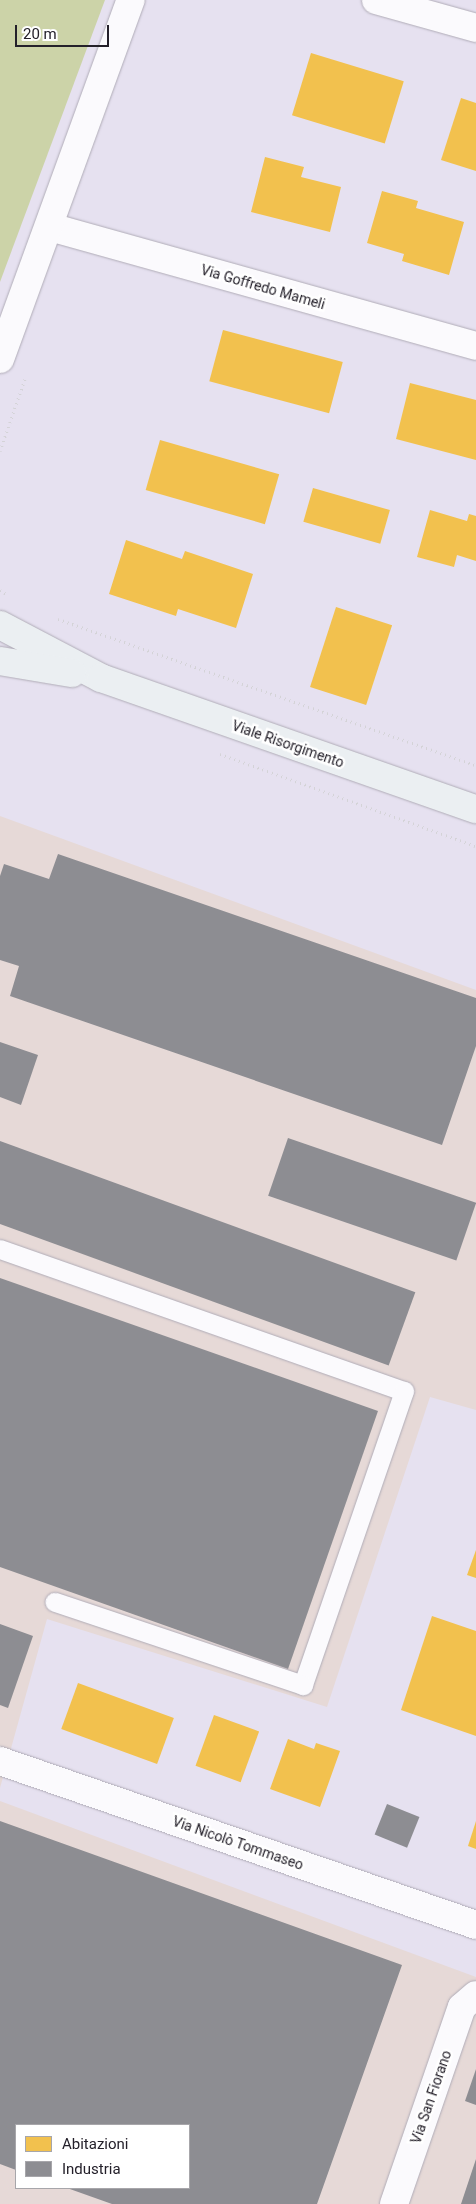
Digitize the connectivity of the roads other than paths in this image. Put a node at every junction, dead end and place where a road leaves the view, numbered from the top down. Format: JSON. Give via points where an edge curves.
{"nodes":[{"id":1,"x":132,"y":0,"type":"edge"},
{"id":2,"x":376,"y":0,"type":"edge"},
{"id":3,"x":476,"y":28,"type":"edge"},
{"id":4,"x":50,"y":227,"type":"junction"},
{"id":5,"x":476,"y":346,"type":"edge"},
{"id":6,"x":0,"y":359,"type":"edge"},
{"id":7,"x":0,"y":626,"type":"edge"},
{"id":8,"x":0,"y":661,"type":"edge"},
{"id":9,"x":101,"y":678,"type":"junction"},
{"id":10,"x":476,"y":809,"type":"edge"},
{"id":11,"x":0,"y":1249,"type":"edge"},
{"id":12,"x":55,"y":1602,"type":"dead end"},
{"id":13,"x":0,"y":1761,"type":"edge"},
{"id":14,"x":476,"y":1925,"type":"edge"},
{"id":15,"x":476,"y":1995,"type":"edge"},
{"id":16,"x":394,"y":2204,"type":"edge"}],
"edges":[{"from":1,"to":4,"type":"street"},
{"from":2,"to":3,"type":"street"},
{"from":4,"to":5,"type":"street","name":"Via Goffredo Mameli"},
{"from":4,"to":6,"type":"street"},
{"from":7,"to":9,"type":"street","name":"Viale Risorgimento"},
{"from":8,"to":9,"type":"street","name":"Viale Risorgimento"},
{"from":9,"to":10,"type":"street","name":"Viale Risorgimento"},
{"from":11,"to":12,"type":"lane","via":[[404,1391],[303,1685]]},
{"from":13,"to":14,"type":"street","name":"Via Nicolò Tommaseo"},
{"from":15,"to":16,"type":"street","name":"Via San Fiorano","via":[[462,2007]]}]}
